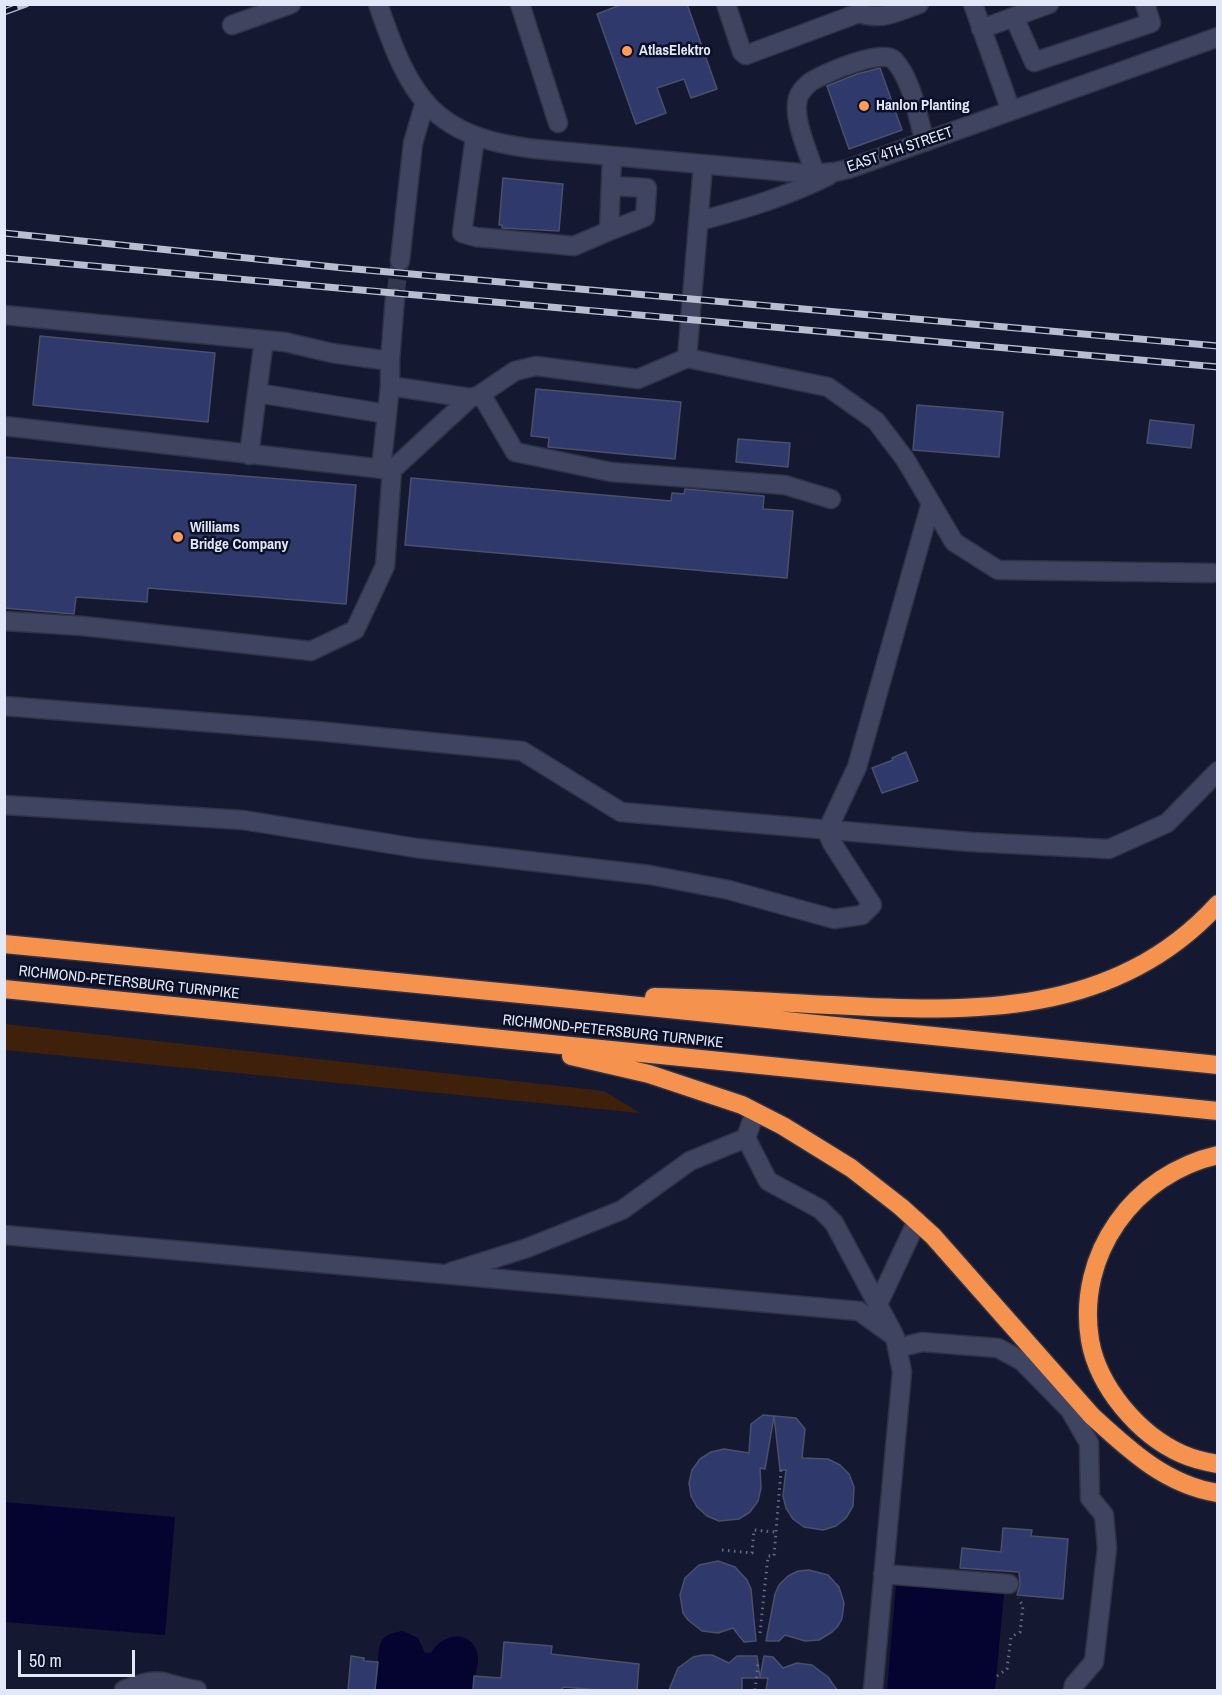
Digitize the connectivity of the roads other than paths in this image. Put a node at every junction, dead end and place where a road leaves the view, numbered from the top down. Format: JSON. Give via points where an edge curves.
{"nodes":[{"id":1,"x":291,"y":4,"type":"edge"},
{"id":2,"x":378,"y":4,"type":"edge"},
{"id":3,"x":519,"y":4,"type":"edge"},
{"id":4,"x":726,"y":4,"type":"edge"},
{"id":5,"x":919,"y":4,"type":"edge"},
{"id":6,"x":973,"y":4,"type":"edge"},
{"id":7,"x":1049,"y":4,"type":"edge"},
{"id":8,"x":1145,"y":4,"type":"edge"},
{"id":9,"x":1014,"y":17,"type":"junction"},
{"id":10,"x":232,"y":24,"type":"dead end"},
{"id":11,"x":981,"y":29,"type":"junction"},
{"id":12,"x":1218,"y":37,"type":"edge"},
{"id":13,"x":425,"y":102,"type":"junction"},
{"id":14,"x":1011,"y":111,"type":"junction"},
{"id":15,"x":558,"y":123,"type":"dead end"},
{"id":16,"x":469,"y":134,"type":"junction"},
{"id":17,"x":925,"y":142,"type":"junction"},
{"id":18,"x":612,"y":156,"type":"junction"},
{"id":19,"x":703,"y":165,"type":"junction"},
{"id":20,"x":835,"y":172,"type":"junction"},
{"id":21,"x":816,"y":174,"type":"junction"},
{"id":22,"x":612,"y":186,"type":"junction"},
{"id":23,"x":699,"y":221,"type":"junction"},
{"id":24,"x":609,"y":231,"type":"junction"},
{"id":25,"x":400,"y":261,"type":"tunnel mouth"},
{"id":26,"x":395,"y":297,"type":"tunnel mouth"},
{"id":27,"x":4,"y":315,"type":"edge"},
{"id":28,"x":264,"y":340,"type":"junction"},
{"id":29,"x":687,"y":358,"type":"junction"},
{"id":30,"x":390,"y":361,"type":"junction"},
{"id":31,"x":390,"y":386,"type":"junction"},
{"id":32,"x":257,"y":393,"type":"junction"},
{"id":33,"x":476,"y":396,"type":"junction"},
{"id":34,"x":387,"y":414,"type":"junction"},
{"id":35,"x":4,"y":426,"type":"edge"},
{"id":36,"x":249,"y":455,"type":"junction"},
{"id":37,"x":387,"y":469,"type":"junction"},
{"id":38,"x":831,"y":499,"type":"dead end"},
{"id":39,"x":931,"y":503,"type":"junction"},
{"id":40,"x":1213,"y":573,"type":"dead end"},
{"id":41,"x":4,"y":621,"type":"edge"},
{"id":42,"x":4,"y":706,"type":"edge"},
{"id":43,"x":1218,"y":771,"type":"edge"},
{"id":44,"x":4,"y":805,"type":"edge"},
{"id":45,"x":827,"y":831,"type":"junction"},
{"id":46,"x":1218,"y":904,"type":"edge"},
{"id":47,"x":4,"y":944,"type":"edge"},
{"id":48,"x":4,"y":989,"type":"edge"},
{"id":49,"x":542,"y":996,"type":"junction"},
{"id":50,"x":454,"y":1034,"type":"junction"},
{"id":51,"x":1218,"y":1065,"type":"edge"},
{"id":52,"x":1218,"y":1111,"type":"edge"},
{"id":53,"x":755,"y":1112,"type":"junction"},
{"id":54,"x":746,"y":1138,"type":"junction"},
{"id":55,"x":1218,"y":1155,"type":"edge"},
{"id":56,"x":917,"y":1221,"type":"junction"},
{"id":57,"x":4,"y":1235,"type":"edge"},
{"id":58,"x":444,"y":1274,"type":"junction"},
{"id":59,"x":878,"y":1304,"type":"junction"},
{"id":60,"x":896,"y":1343,"type":"junction"},
{"id":61,"x":1218,"y":1464,"type":"edge"},
{"id":62,"x":1218,"y":1493,"type":"edge"},
{"id":63,"x":883,"y":1574,"type":"junction"},
{"id":64,"x":1009,"y":1584,"type":"road end"},
{"id":65,"x":124,"y":1690,"type":"edge"},
{"id":66,"x":197,"y":1690,"type":"edge"},
{"id":67,"x":873,"y":1690,"type":"edge"},
{"id":68,"x":1073,"y":1690,"type":"edge"}],
"edges":[{"from":1,"to":10,"type":"street"},
{"from":2,"to":13,"type":"street","via":[[400,64]]},
{"from":3,"to":15,"type":"street"},
{"from":4,"to":5,"type":"street","via":[[746,55],[859,13],[884,17]]},
{"from":6,"to":11,"type":"street"},
{"from":7,"to":9,"type":"street"},
{"from":8,"to":9,"type":"street","via":[[1151,23],[1034,62]]},
{"from":9,"to":11,"type":"street"},
{"from":11,"to":14,"type":"street"},
{"from":12,"to":14,"type":"street","name":"EAST 4TH STREET"},
{"from":13,"to":16,"type":"street"},
{"from":13,"to":25,"type":"street","via":[[413,142]]},
{"from":14,"to":17,"type":"street","name":"EAST 4TH STREET"},
{"from":16,"to":18,"type":"street","name":"EAST 4TH STREET","via":[[521,147]]},
{"from":16,"to":24,"type":"street","via":[[462,233],[574,246]]},
{"from":17,"to":20,"type":"street","name":"EAST 4TH STREET"},
{"from":17,"to":21,"type":"street","via":[[908,82],[893,59],[883,55],[869,57],[811,82],[799,95],[795,111]]},
{"from":18,"to":19,"type":"street","name":"EAST 4TH STREET"},
{"from":18,"to":22,"type":"street"},
{"from":19,"to":21,"type":"street","name":"EAST 4TH STREET"},
{"from":19,"to":23,"type":"street"},
{"from":20,"to":21,"type":"street","name":"EAST 4TH STREET"},
{"from":20,"to":23,"type":"street","via":[[753,207]]},
{"from":22,"to":24,"type":"street"},
{"from":22,"to":24,"type":"street","via":[[647,188],[647,198],[645,217]]},
{"from":23,"to":29,"type":"street"},
{"from":26,"to":30,"type":"street"},
{"from":27,"to":28,"type":"street"},
{"from":28,"to":30,"type":"street"},
{"from":28,"to":32,"type":"street"},
{"from":29,"to":33,"type":"street","via":[[638,380],[536,366],[515,370]]},
{"from":29,"to":39,"type":"street","via":[[828,387],[876,421]]},
{"from":30,"to":31,"type":"street"},
{"from":31,"to":33,"type":"street"},
{"from":31,"to":34,"type":"street"},
{"from":32,"to":34,"type":"street"},
{"from":32,"to":36,"type":"street"},
{"from":33,"to":37,"type":"street"},
{"from":33,"to":38,"type":"street","via":[[515,452],[611,472],[785,485]]},
{"from":34,"to":37,"type":"street"},
{"from":35,"to":36,"type":"street"},
{"from":36,"to":37,"type":"street"},
{"from":37,"to":41,"type":"street","via":[[385,566],[355,630],[311,651]]},
{"from":39,"to":40,"type":"street","via":[[954,542],[998,570]]},
{"from":39,"to":45,"type":"street","via":[[857,767]]},
{"from":42,"to":45,"type":"street","via":[[522,751],[621,812]]},
{"from":43,"to":45,"type":"street","via":[[1167,823],[1109,849]]},
{"from":44,"to":45,"type":"street","via":[[243,820],[416,848],[650,875],[729,890],[834,919],[862,915],[872,905]]},
{"from":46,"to":49,"type":"highway","via":[[1147,963],[1092,987],[1030,1002],[926,1010],[703,998]]},
{"from":47,"to":49,"type":"highway","name":"RICHMOND-PETERSBURG TURNPIKE"},
{"from":48,"to":50,"type":"highway","name":"RICHMOND-PETERSBURG TURNPIKE"},
{"from":49,"to":51,"type":"highway","name":"RICHMOND-PETERSBURG TURNPIKE"},
{"from":50,"to":52,"type":"highway","name":"RICHMOND-PETERSBURG TURNPIKE"},
{"from":50,"to":53,"type":"highway","via":[[648,1074],[705,1091]]},
{"from":53,"to":54,"type":"street"},
{"from":53,"to":56,"type":"highway","via":[[851,1168]]},
{"from":54,"to":58,"type":"street","via":[[690,1161],[622,1210],[527,1248]]},
{"from":54,"to":59,"type":"street","via":[[768,1181],[820,1209],[834,1223]]},
{"from":55,"to":61,"type":"highway","via":[[1165,1176],[1127,1209],[1101,1251],[1093,1275],[1089,1310],[1090,1339],[1098,1366],[1131,1416],[1147,1432],[1182,1454]]},
{"from":56,"to":59,"type":"street"},
{"from":56,"to":62,"type":"highway","via":[[1115,1437],[1140,1459],[1174,1480]]},
{"from":57,"to":58,"type":"street"},
{"from":58,"to":60,"type":"street","via":[[859,1311]]},
{"from":59,"to":60,"type":"street"},
{"from":60,"to":63,"type":"street","via":[[902,1372]]},
{"from":60,"to":68,"type":"street","via":[[998,1348],[1022,1361],[1070,1410],[1089,1443],[1090,1498],[1104,1515],[1107,1548],[1094,1662]]},
{"from":63,"to":64,"type":"street"},
{"from":63,"to":67,"type":"street"},
{"from":65,"to":66,"type":"street","via":[[163,1682]]}]}
